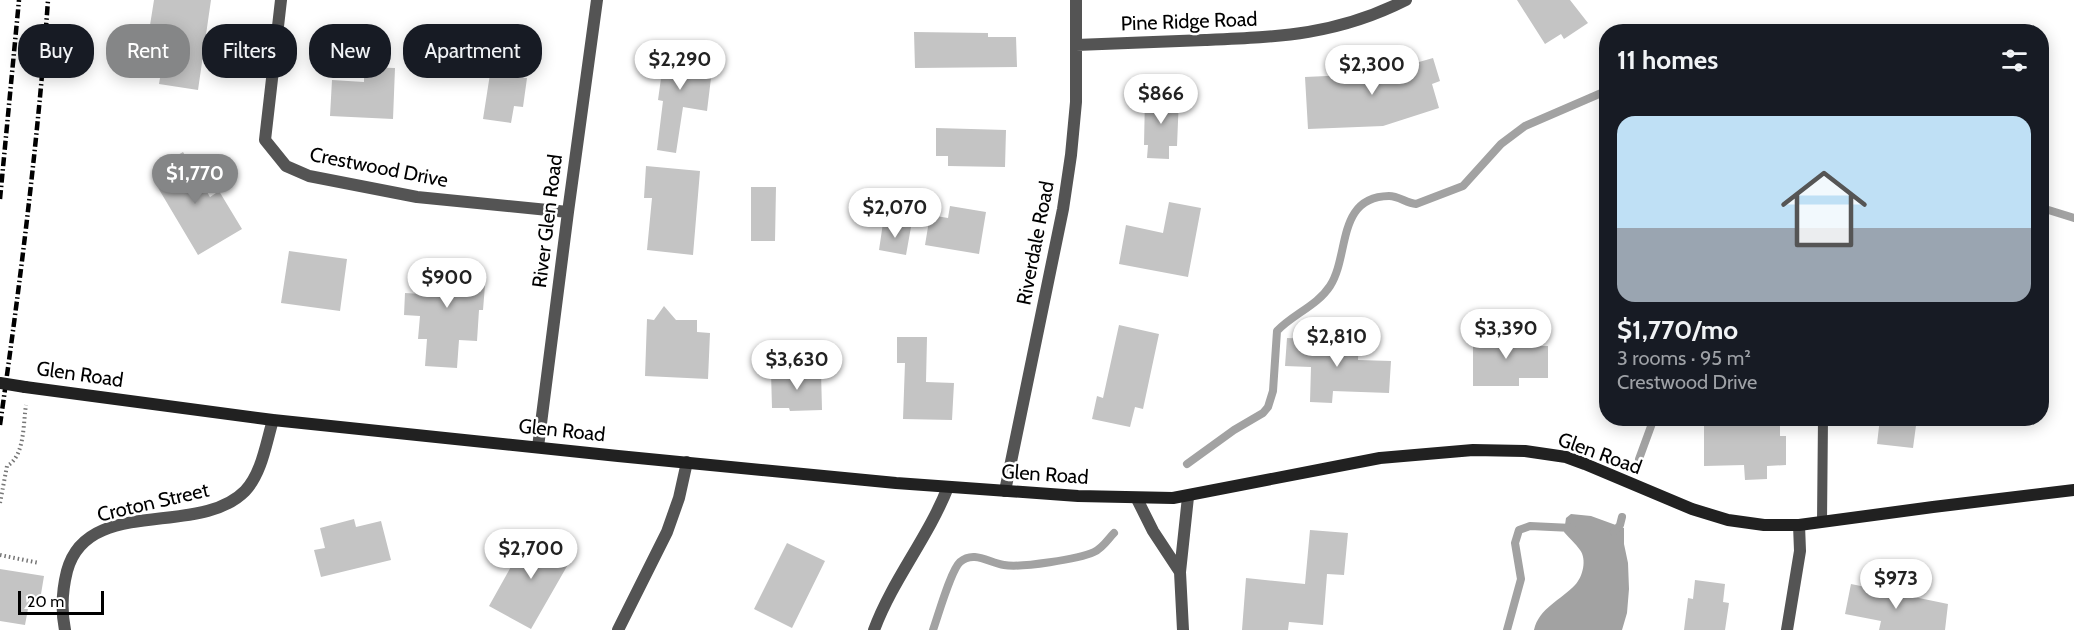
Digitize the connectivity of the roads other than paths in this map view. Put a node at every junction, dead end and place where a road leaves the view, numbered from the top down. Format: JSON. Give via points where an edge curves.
{"nodes":[{"id":1,"x":281,"y":0,"type":"edge"},
{"id":2,"x":597,"y":0,"type":"edge"},
{"id":3,"x":1076,"y":0,"type":"edge"},
{"id":4,"x":1406,"y":0,"type":"edge"},
{"id":5,"x":1076,"y":45,"type":"junction"},
{"id":6,"x":568,"y":212,"type":"junction"},
{"id":7,"x":0,"y":383,"type":"edge"},
{"id":8,"x":273,"y":420,"type":"junction"},
{"id":9,"x":1823,"y":426,"type":"edge"},
{"id":10,"x":538,"y":447,"type":"junction"},
{"id":11,"x":687,"y":462,"type":"junction"},
{"id":12,"x":948,"y":487,"type":"junction"},
{"id":13,"x":2074,"y":490,"type":"edge"},
{"id":14,"x":1005,"y":491,"type":"junction"},
{"id":15,"x":1188,"y":497,"type":"junction"},
{"id":16,"x":1137,"y":499,"type":"junction"},
{"id":17,"x":1822,"y":522,"type":"junction"},
{"id":18,"x":1799,"y":525,"type":"junction"},
{"id":19,"x":1180,"y":572,"type":"junction"},
{"id":20,"x":65,"y":630,"type":"edge"},
{"id":21,"x":618,"y":630,"type":"edge"},
{"id":22,"x":874,"y":630,"type":"edge"},
{"id":23,"x":1183,"y":630,"type":"edge"},
{"id":24,"x":1787,"y":630,"type":"edge"}],
"edges":[{"from":1,"to":6,"type":"street","name":"Crestwood Drive","via":[[265,140],[286,166],[309,176],[417,197]]},
{"from":2,"to":6,"type":"street","name":"River Glen Road"},
{"from":3,"to":5,"type":"street","name":"Riverdale Road"},
{"from":4,"to":5,"type":"street","name":"Pine Ridge Road","via":[[1336,28],[1282,37]]},
{"from":5,"to":14,"type":"street","name":"Riverdale Road","via":[[1076,102],[1063,209]]},
{"from":6,"to":10,"type":"street","name":"River Glen Road"},
{"from":7,"to":8,"type":"street","name":"Glen Road","bridge":true},
{"from":8,"to":10,"type":"street","name":"Glen Road"},
{"from":8,"to":20,"type":"street","name":"Croton Street","via":[[255,477],[238,497],[205,511],[114,526],[80,545],[66,576],[62,601]]},
{"from":9,"to":17,"type":"lane"},
{"from":10,"to":11,"type":"street","name":"Glen Road"},
{"from":11,"to":12,"type":"street","name":"Glen Road"},
{"from":11,"to":21,"type":"street","via":[[667,532]]},
{"from":12,"to":14,"type":"street","name":"Glen Road"},
{"from":12,"to":22,"type":"street"},
{"from":13,"to":17,"type":"street","name":"Glen Road"},
{"from":14,"to":16,"type":"street","name":"Glen Road"},
{"from":15,"to":16,"type":"street","name":"Glen Road"},
{"from":15,"to":18,"type":"street","name":"Glen Road","via":[[1380,458],[1473,450],[1525,451],[1566,457],[1675,503],[1719,517],[1764,525]]},
{"from":15,"to":19,"type":"street"},
{"from":16,"to":19,"type":"street"},
{"from":17,"to":18,"type":"street","name":"Glen Road"},
{"from":18,"to":24,"type":"street","via":[[1799,565]]},
{"from":19,"to":23,"type":"street"}]}
